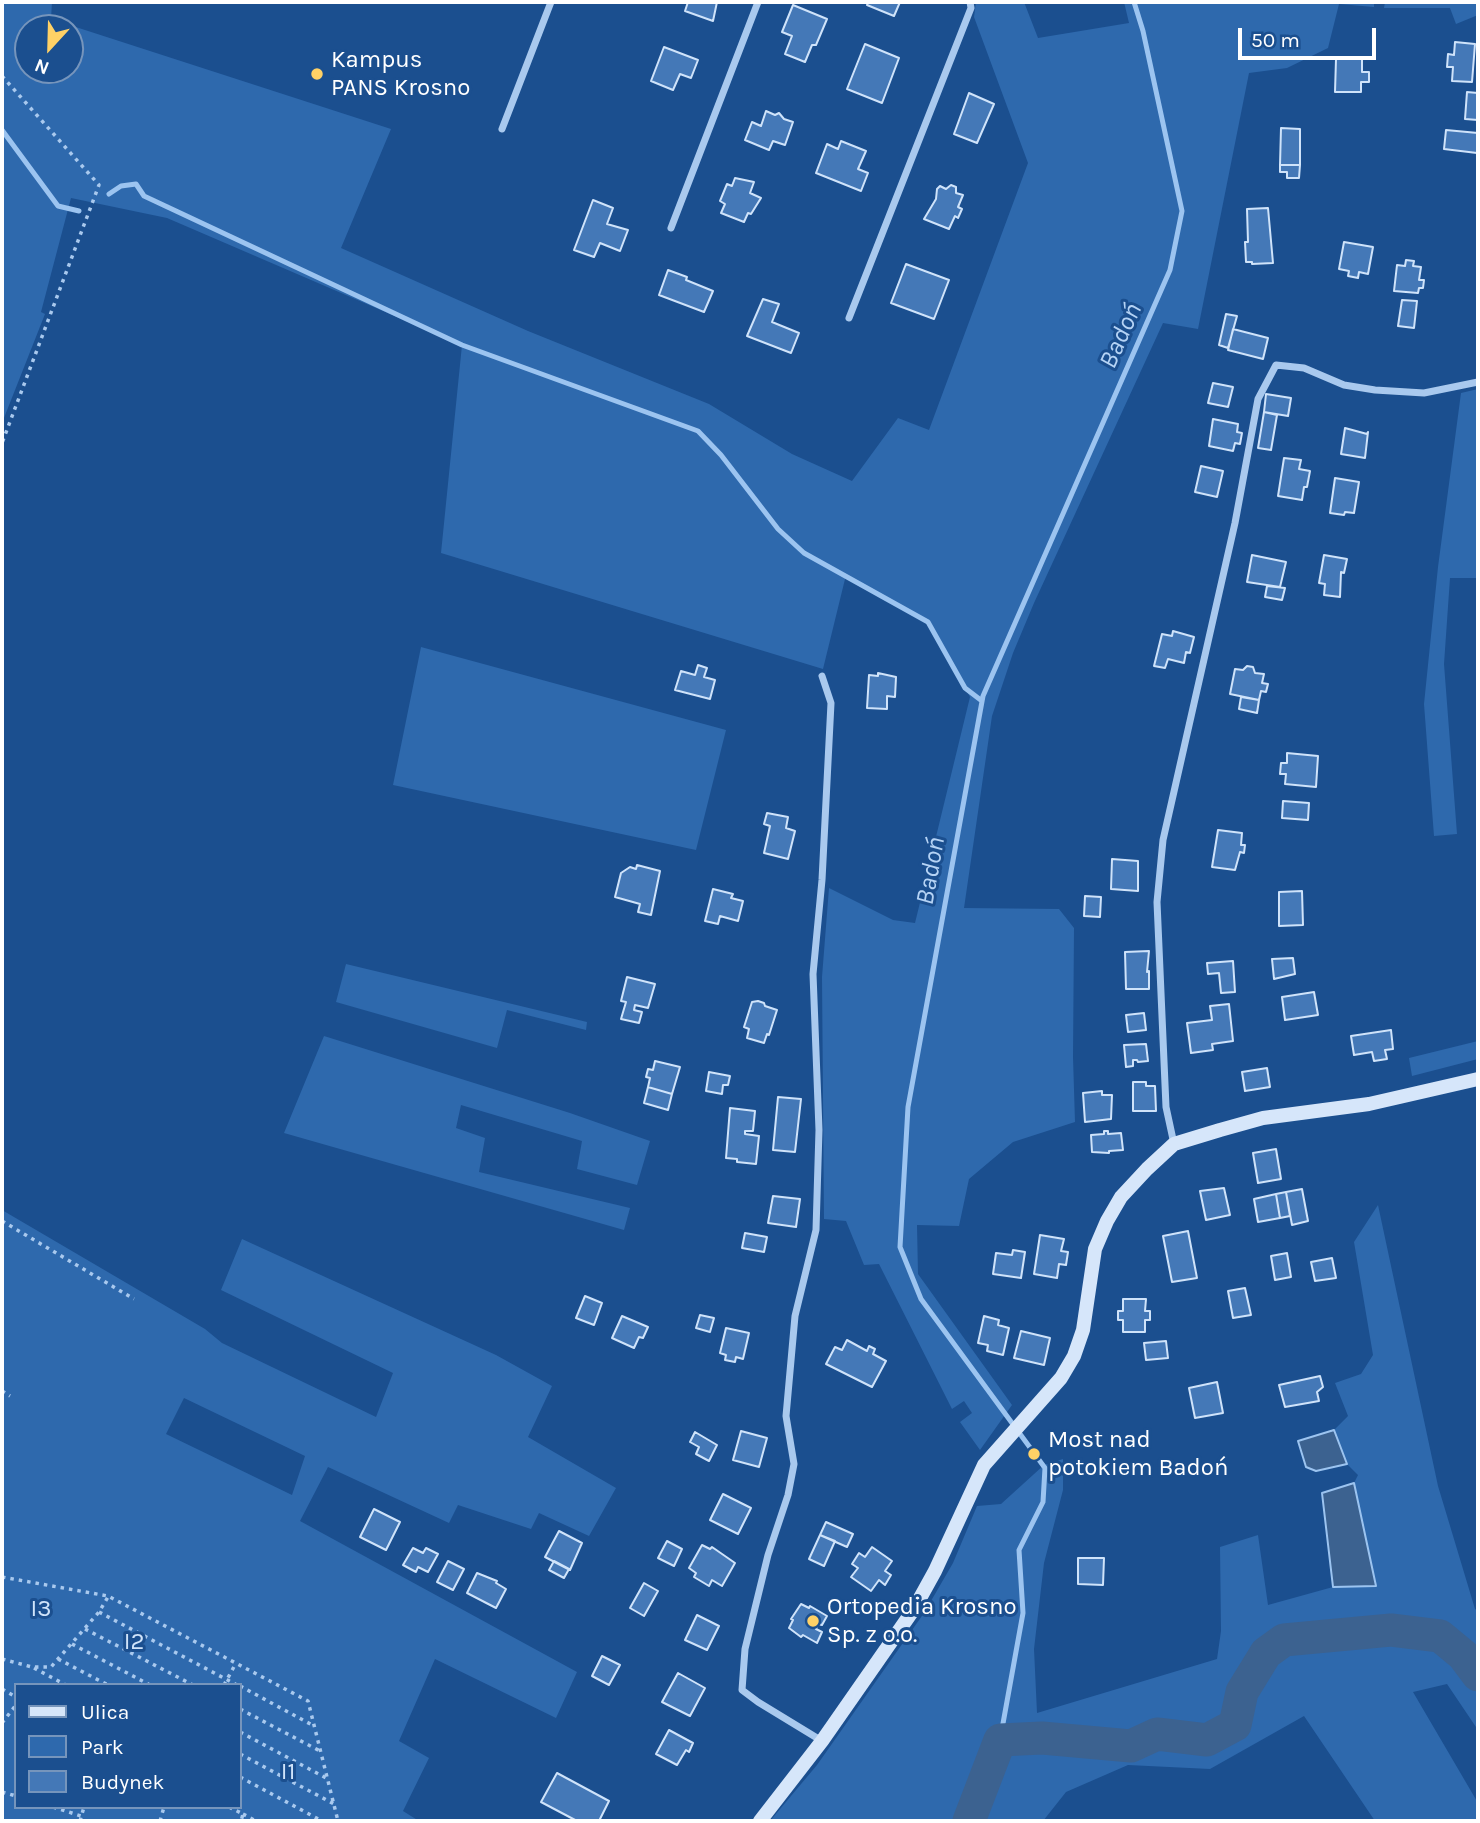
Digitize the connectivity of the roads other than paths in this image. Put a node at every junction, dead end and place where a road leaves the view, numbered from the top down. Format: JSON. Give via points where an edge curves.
{"nodes":[{"id":1,"x":551,"y":2,"type":"edge"},
{"id":2,"x":758,"y":2,"type":"edge"},
{"id":3,"x":970,"y":2,"type":"edge"},
{"id":4,"x":502,"y":129,"type":"dead end"},
{"id":5,"x":671,"y":228,"type":"dead end"},
{"id":6,"x":849,"y":318,"type":"dead end"},
{"id":7,"x":1478,"y":382,"type":"edge"},
{"id":8,"x":821,"y":676,"type":"dead end"},
{"id":9,"x":1478,"y":1079,"type":"edge"},
{"id":10,"x":1174,"y":1144,"type":"junction"},
{"id":11,"x":822,"y":1741,"type":"junction"},
{"id":12,"x":760,"y":1821,"type":"edge"}],
"edges":[{"from":1,"to":4,"type":"street"},
{"from":2,"to":5,"type":"street"},
{"from":3,"to":6,"type":"street"},
{"from":7,"to":10,"type":"street","via":[[1424,393],[1375,390],[1344,385],[1304,368],[1276,365],[1258,399],[1235,523],[1163,840],[1157,901],[1166,1107]]},
{"from":8,"to":11,"type":"street","via":[[831,703],[813,974],[819,1130],[816,1230],[795,1316],[786,1416],[794,1464],[745,1649],[742,1690]]},
{"from":9,"to":10,"type":"street","via":[[1369,1104],[1263,1118]]},
{"from":10,"to":11,"type":"street","via":[[1121,1197],[1109,1217],[1096,1249],[1083,1331],[1074,1356],[1061,1378],[984,1465],[914,1609]]},
{"from":11,"to":12,"type":"street"}]}
